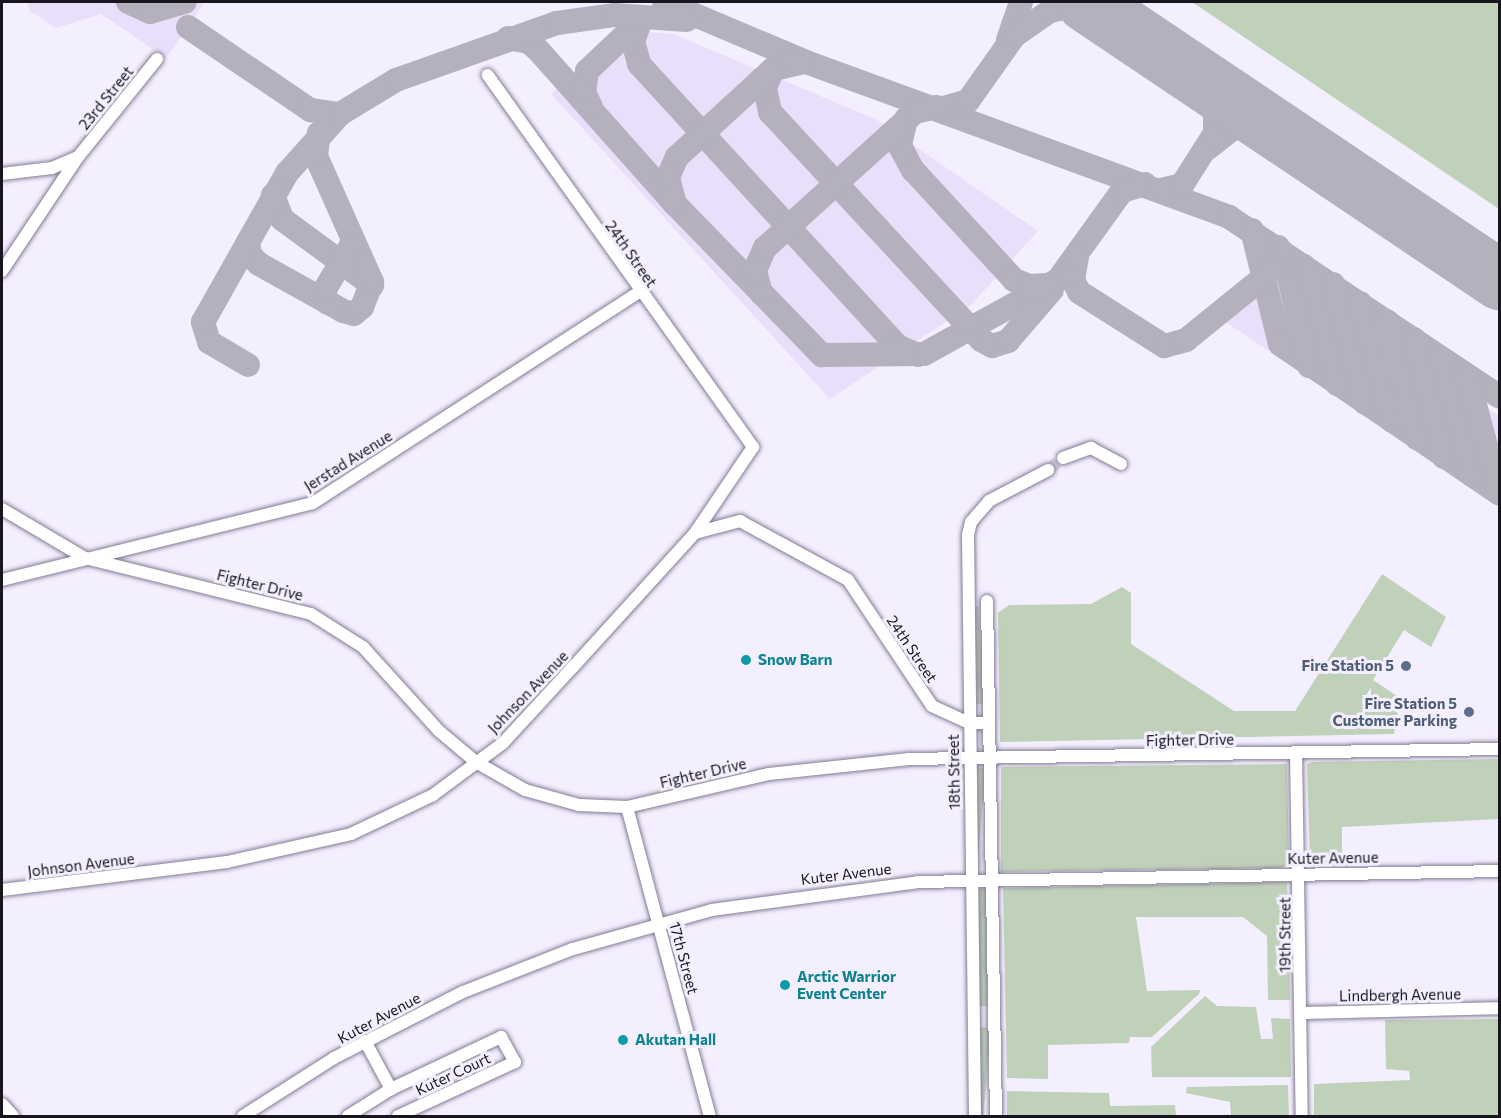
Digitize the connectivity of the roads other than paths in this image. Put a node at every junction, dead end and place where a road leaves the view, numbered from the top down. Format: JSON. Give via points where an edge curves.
{"nodes":[{"id":1,"x":157,"y":59,"type":"dead end"},
{"id":2,"x":488,"y":75,"type":"dead end"},
{"id":3,"x":78,"y":157,"type":"junction"},
{"id":4,"x":2,"y":174,"type":"edge"},
{"id":5,"x":2,"y":271,"type":"edge"},
{"id":6,"x":639,"y":292,"type":"junction"},
{"id":7,"x":753,"y":447,"type":"joint"},
{"id":8,"x":1063,"y":458,"type":"tunnel mouth"},
{"id":9,"x":1120,"y":464,"type":"dead end"},
{"id":10,"x":1048,"y":470,"type":"tunnel mouth"},
{"id":11,"x":2,"y":509,"type":"edge"},
{"id":12,"x":695,"y":533,"type":"junction"},
{"id":13,"x":85,"y":558,"type":"junction"},
{"id":14,"x":2,"y":580,"type":"edge"},
{"id":15,"x":987,"y":601,"type":"dead end"},
{"id":16,"x":969,"y":723,"type":"junction"},
{"id":17,"x":988,"y":723,"type":"junction"},
{"id":18,"x":1500,"y":749,"type":"edge"},
{"id":19,"x":1296,"y":753,"type":"junction"},
{"id":20,"x":966,"y":757,"type":"junction"},
{"id":21,"x":989,"y":757,"type":"junction"},
{"id":22,"x":476,"y":762,"type":"junction"},
{"id":23,"x":627,"y":807,"type":"junction"},
{"id":24,"x":1500,"y":871,"type":"edge"},
{"id":25,"x":1299,"y":874,"type":"junction"},
{"id":26,"x":993,"y":879,"type":"junction"},
{"id":27,"x":973,"y":880,"type":"junction"},
{"id":28,"x":2,"y":890,"type":"edge"},
{"id":29,"x":659,"y":923,"type":"junction"},
{"id":30,"x":1500,"y":1008,"type":"edge"},
{"id":31,"x":1300,"y":1013,"type":"junction"},
{"id":32,"x":994,"y":1018,"type":"junction"},
{"id":33,"x":975,"y":1020,"type":"junction"},
{"id":34,"x":365,"y":1041,"type":"junction"},
{"id":35,"x":391,"y":1089,"type":"junction"},
{"id":36,"x":2,"y":1104,"type":"edge"},
{"id":37,"x":13,"y":1116,"type":"edge"},
{"id":38,"x":243,"y":1116,"type":"edge"},
{"id":39,"x":348,"y":1116,"type":"edge"},
{"id":40,"x":399,"y":1116,"type":"edge"},
{"id":41,"x":710,"y":1116,"type":"edge"},
{"id":42,"x":975,"y":1116,"type":"edge"},
{"id":43,"x":996,"y":1116,"type":"edge"},
{"id":44,"x":1302,"y":1116,"type":"edge"}],
"edges":[{"from":1,"to":3,"type":"street","name":"23rd Street"},
{"from":2,"to":6,"type":"street","name":"24th Street"},
{"from":3,"to":4,"type":"street","name":"23rd Street","via":[[52,168]]},
{"from":3,"to":5,"type":"street","name":"23rd Street"},
{"from":6,"to":7,"type":"street","name":"24th Street"},
{"from":6,"to":13,"type":"street","name":"Jerstad Avenue","via":[[313,503]]},
{"from":7,"to":12,"type":"street","name":"Johnson Avenue"},
{"from":8,"to":9,"type":"street","via":[[1091,448]]},
{"from":10,"to":16,"type":"street","name":"18th Street","via":[[989,501],[971,522],[966,549]]},
{"from":11,"to":13,"type":"street","name":"Fighter Drive"},
{"from":12,"to":16,"type":"street","name":"24th Street","via":[[740,521],[848,580],[932,706]]},
{"from":12,"to":22,"type":"street","name":"Johnson Avenue","via":[[503,743]]},
{"from":13,"to":14,"type":"street","name":"Jerstad Avenue"},
{"from":13,"to":22,"type":"street","name":"Fighter Drive","via":[[311,614],[363,646],[439,731]]},
{"from":15,"to":17,"type":"street"},
{"from":16,"to":17,"type":"street","name":"24th Street"},
{"from":16,"to":20,"type":"street","name":"18th Street"},
{"from":17,"to":21,"type":"street"},
{"from":18,"to":19,"type":"street","name":"Fighter Drive"},
{"from":19,"to":21,"type":"street","name":"Fighter Drive"},
{"from":19,"to":25,"type":"street","name":"19th Street"},
{"from":20,"to":21,"type":"street","name":"Fighter Drive"},
{"from":20,"to":23,"type":"street","name":"Fighter Drive","via":[[768,774]]},
{"from":20,"to":27,"type":"street","name":"18th Street"},
{"from":21,"to":26,"type":"street"},
{"from":22,"to":23,"type":"street","name":"Fighter Drive","via":[[525,790],[553,799]]},
{"from":22,"to":28,"type":"street","name":"Johnson Avenue","via":[[433,795],[351,834],[226,862]]},
{"from":23,"to":29,"type":"street","name":"17th Street"},
{"from":24,"to":25,"type":"street","name":"Kuter Avenue"},
{"from":25,"to":26,"type":"street","name":"Kuter Avenue"},
{"from":25,"to":31,"type":"street","name":"19th Street"},
{"from":26,"to":27,"type":"street","name":"Kuter Avenue"},
{"from":26,"to":32,"type":"street"},
{"from":27,"to":29,"type":"street","name":"Kuter Avenue","via":[[856,886]]},
{"from":27,"to":33,"type":"street","name":"18th Street"},
{"from":29,"to":34,"type":"street","name":"Kuter Avenue","via":[[515,970]]},
{"from":29,"to":41,"type":"street","name":"17th Street"},
{"from":30,"to":31,"type":"street","name":"Lindbergh Avenue"},
{"from":31,"to":44,"type":"street","name":"19th Street"},
{"from":32,"to":33,"type":"street"},
{"from":32,"to":43,"type":"street"},
{"from":33,"to":42,"type":"street","name":"18th Street"},
{"from":34,"to":35,"type":"street","name":"Kuter Court"},
{"from":34,"to":38,"type":"street","name":"Kuter Avenue"},
{"from":35,"to":39,"type":"street","name":"Kuter Court"},
{"from":35,"to":40,"type":"street","name":"Kuter Court","via":[[501,1037],[515,1062]]},
{"from":36,"to":37,"type":"street"}]}
